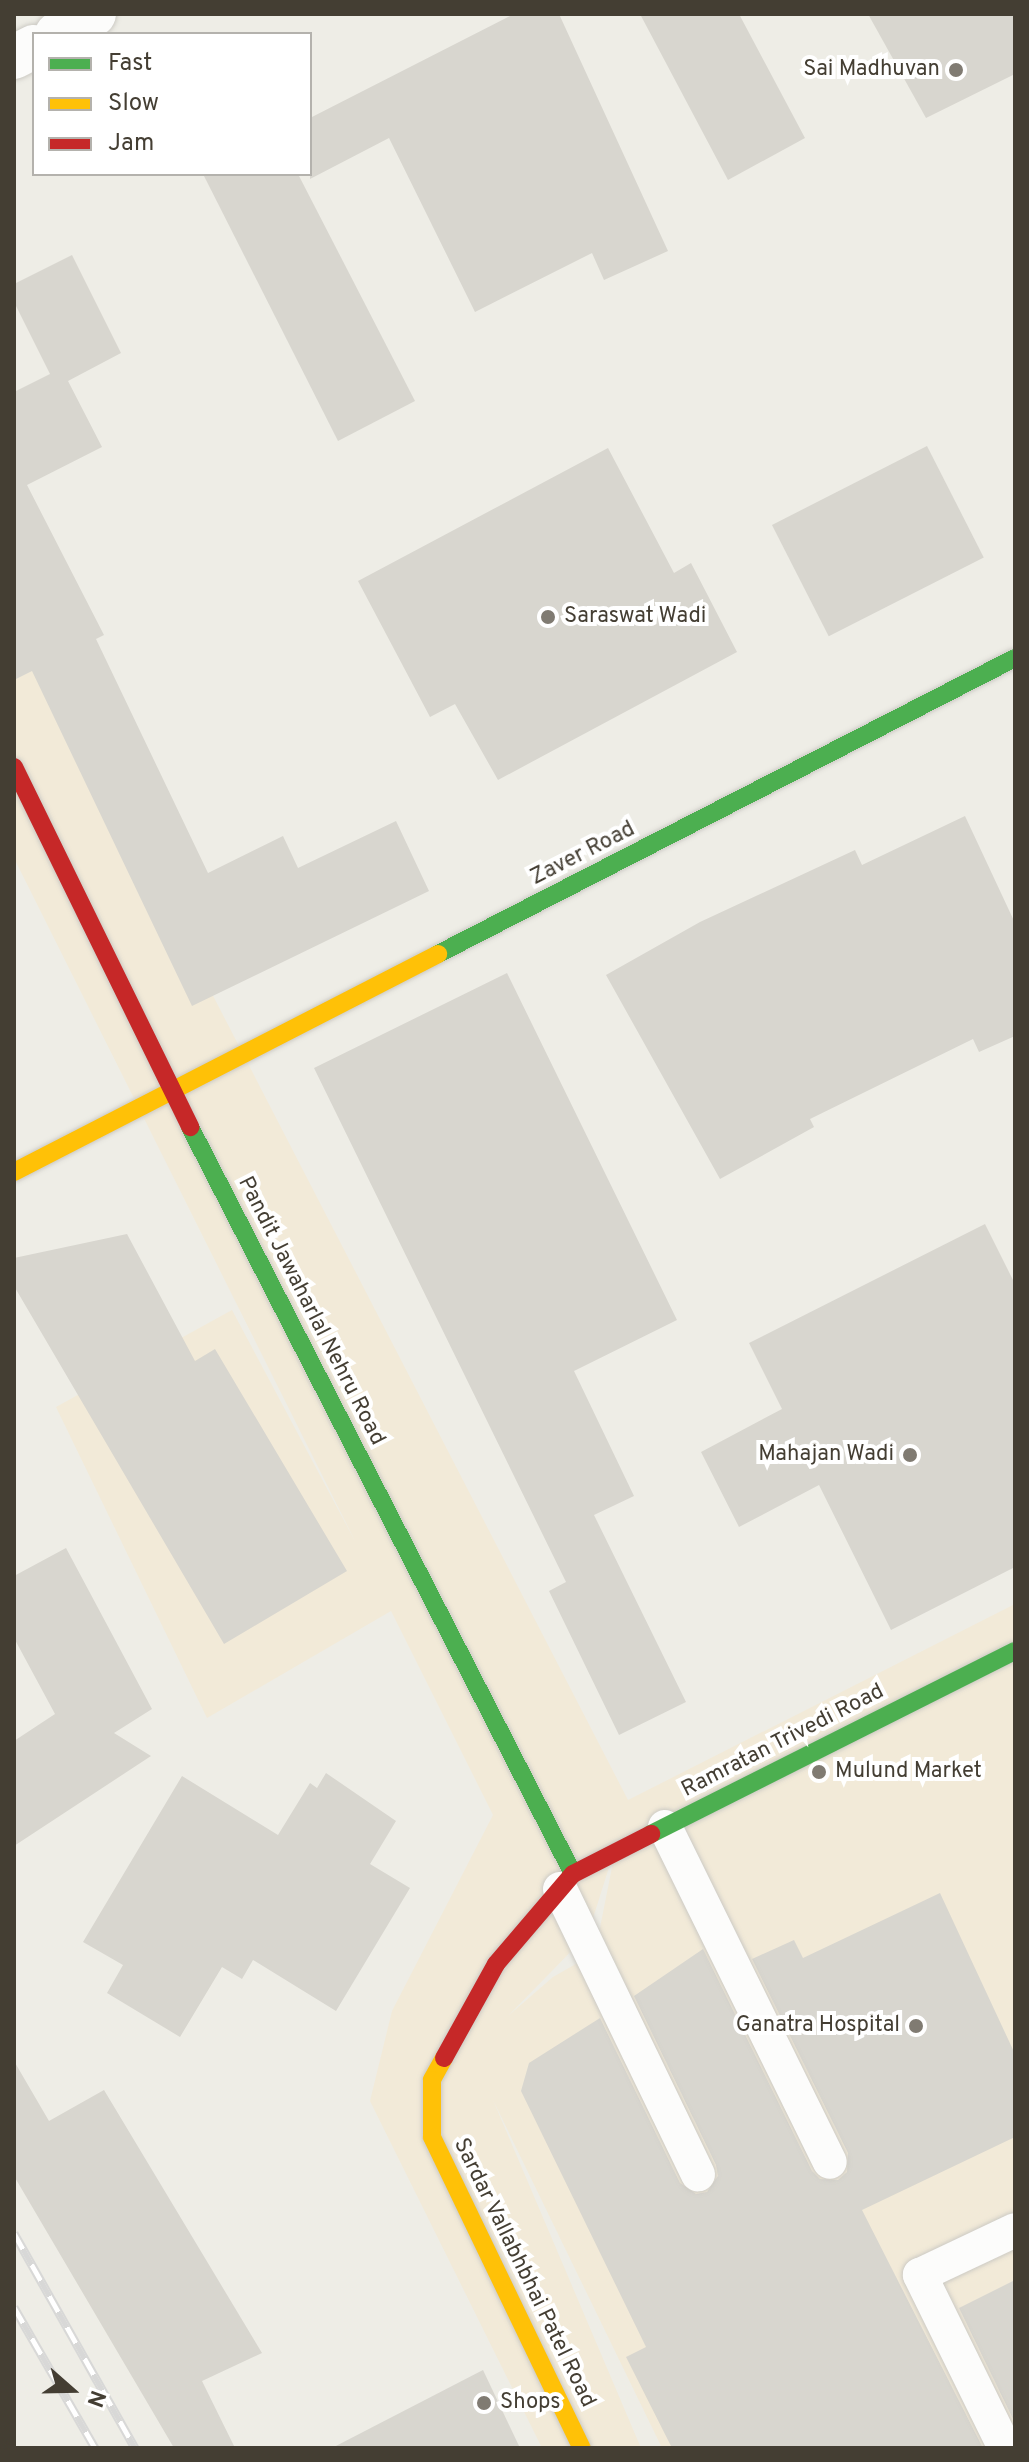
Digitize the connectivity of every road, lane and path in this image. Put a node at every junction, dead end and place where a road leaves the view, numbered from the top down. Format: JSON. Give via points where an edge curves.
{"nodes":[{"id":1,"x":94,"y":14,"type":"edge"},
{"id":2,"x":61,"y":32,"type":"edge"},
{"id":3,"x":32,"y":48,"type":"edge"},
{"id":4,"x":14,"y":57,"type":"edge"},
{"id":5,"x":1015,"y":658,"type":"edge"},
{"id":6,"x":14,"y":767,"type":"edge"},
{"id":7,"x":172,"y":1092,"type":"junction"},
{"id":8,"x":14,"y":1172,"type":"edge"},
{"id":9,"x":1015,"y":1651,"type":"edge"},
{"id":10,"x":665,"y":1827,"type":"junction"},
{"id":11,"x":567,"y":1882,"type":"junction"},
{"id":12,"x":830,"y":2162,"type":"dead end"},
{"id":13,"x":698,"y":2174,"type":"dead end"},
{"id":14,"x":1015,"y":2230,"type":"edge"},
{"id":15,"x":582,"y":2448,"type":"edge"},
{"id":16,"x":1005,"y":2448,"type":"edge"}],
"edges":[{"from":1,"to":2,"type":"street"},
{"from":3,"to":4,"type":"street"},
{"from":5,"to":7,"type":"street","name":"Zaver Road"},
{"from":6,"to":7,"type":"street","name":"Pandit Jawaharlal Nehru Road"},
{"from":7,"to":8,"type":"street","name":"Zaver Road"},
{"from":7,"to":11,"type":"street","name":"Pandit Jawaharlal Nehru Road"},
{"from":9,"to":10,"type":"street","name":"Ramratan Trivedi Road"},
{"from":10,"to":11,"type":"street","name":"Ramratan Trivedi Road"},
{"from":10,"to":12,"type":"lane"},
{"from":11,"to":13,"type":"lane"},
{"from":11,"to":15,"type":"street","name":"Sardar Vallabhbhai Patel Road","via":[[496,1964],[432,2080],[432,2137]]},
{"from":14,"to":16,"type":"lane","via":[[920,2275]]}]}
